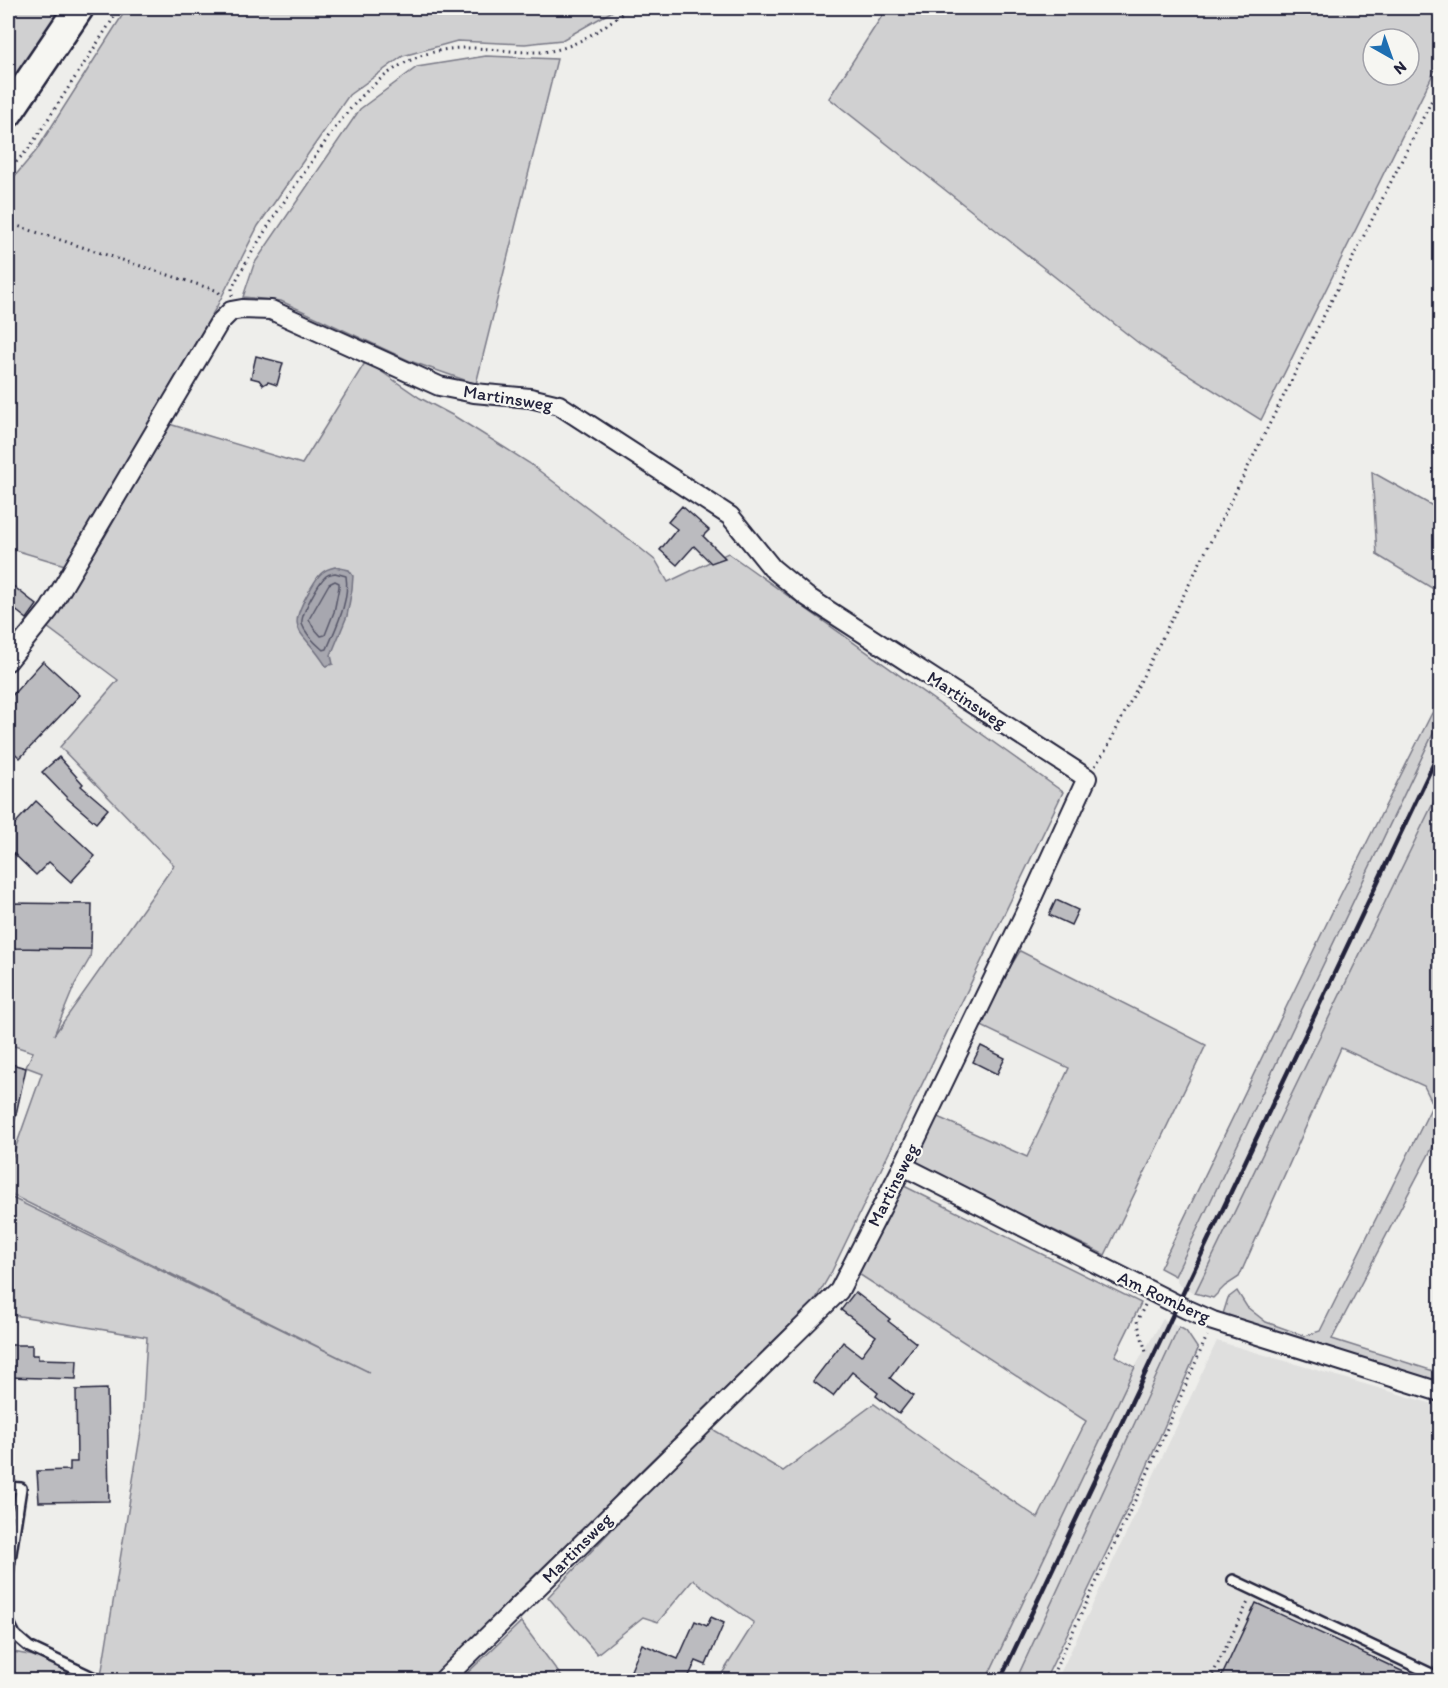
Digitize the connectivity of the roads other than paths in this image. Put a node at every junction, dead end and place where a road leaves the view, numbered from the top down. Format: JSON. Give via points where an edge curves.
{"nodes":[{"id":1,"x":79,"y":8,"type":"edge"},
{"id":2,"x":8,"y":113,"type":"edge"},
{"id":3,"x":8,"y":661,"type":"edge"},
{"id":4,"x":903,"y":1167,"type":"junction"},
{"id":5,"x":1440,"y":1392,"type":"edge"},
{"id":6,"x":8,"y":1487,"type":"edge"},
{"id":7,"x":8,"y":1573,"type":"edge"},
{"id":8,"x":1233,"y":1580,"type":"dead end"},
{"id":9,"x":8,"y":1621,"type":"edge"},
{"id":10,"x":1440,"y":1678,"type":"edge"},
{"id":11,"x":99,"y":1680,"type":"edge"},
{"id":12,"x":442,"y":1680,"type":"edge"}],
"edges":[{"from":1,"to":2,"type":"main road"},
{"from":3,"to":4,"type":"street","name":"Martinsweg","via":[[49,610],[219,323],[231,311],[271,310],[440,386],[558,405],[730,516],[772,568],[806,596],[1087,778]]},
{"from":4,"to":5,"type":"street","name":"Am Romberg","via":[[1170,1303],[1213,1321]]},
{"from":4,"to":12,"type":"street","name":"Martinsweg","via":[[839,1291]]},
{"from":6,"to":7,"type":"lane","via":[[21,1488]]},
{"from":8,"to":10,"type":"lane"},
{"from":9,"to":11,"type":"lane","via":[[15,1635],[29,1647]]}]}
